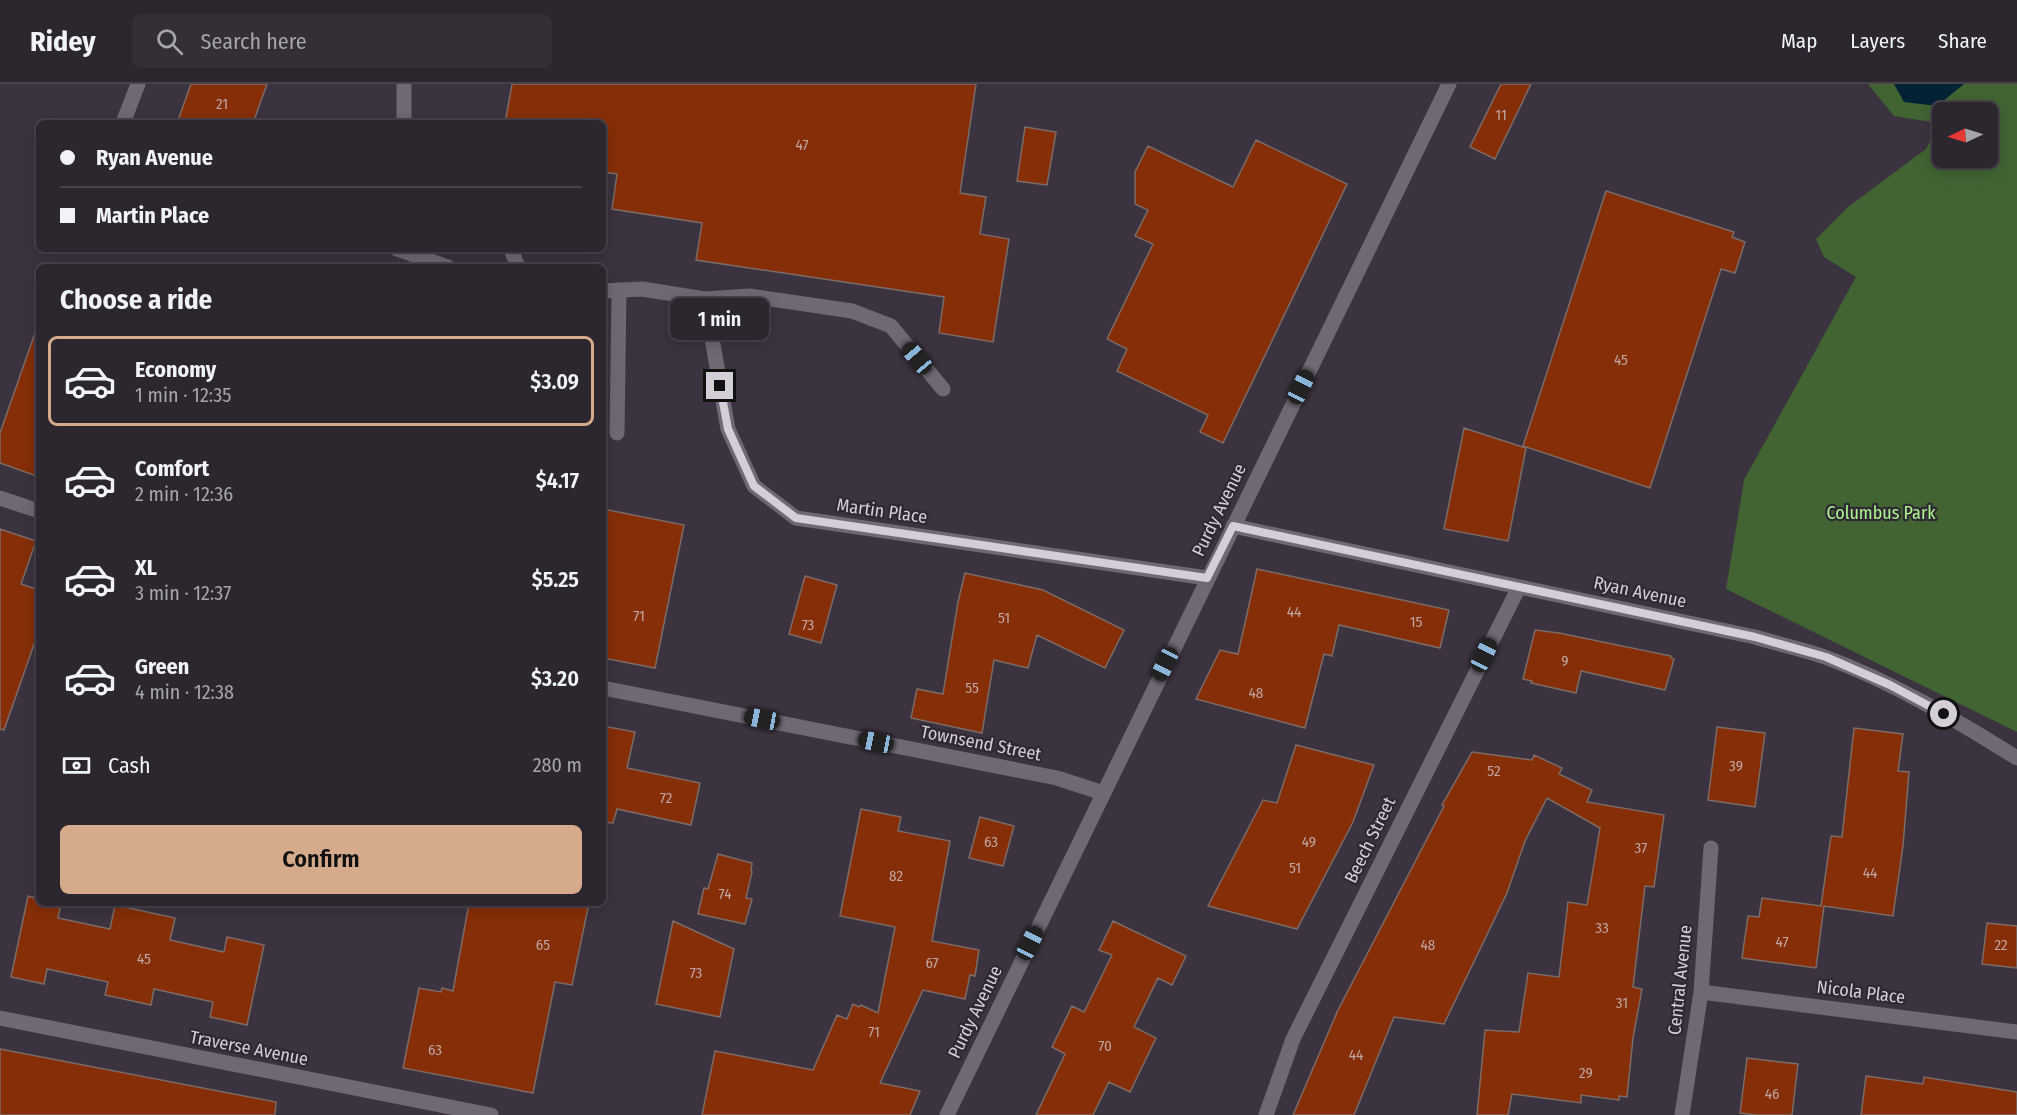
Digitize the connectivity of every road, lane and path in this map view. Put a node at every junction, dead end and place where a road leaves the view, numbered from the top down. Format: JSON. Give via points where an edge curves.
{"nodes":[{"id":1,"x":138,"y":84,"type":"edge"},
{"id":2,"x":404,"y":84,"type":"edge"},
{"id":3,"x":1449,"y":84,"type":"edge"},
{"id":4,"x":124,"y":120,"type":"edge"},
{"id":5,"x":404,"y":120,"type":"edge"},
{"id":6,"x":406,"y":252,"type":"edge"},
{"id":7,"x":440,"y":264,"type":"edge"},
{"id":8,"x":619,"y":290,"type":"junction"},
{"id":9,"x":606,"y":291,"type":"edge"},
{"id":10,"x":705,"y":299,"type":"junction"},
{"id":11,"x":944,"y":389,"type":"dead end"},
{"id":12,"x":617,"y":433,"type":"dead end"},
{"id":13,"x":0,"y":498,"type":"edge"},
{"id":14,"x":36,"y":510,"type":"edge"},
{"id":15,"x":1233,"y":526,"type":"junction"},
{"id":16,"x":1207,"y":578,"type":"junction"},
{"id":17,"x":1519,"y":587,"type":"junction"},
{"id":18,"x":606,"y":689,"type":"edge"},
{"id":19,"x":2017,"y":758,"type":"edge"},
{"id":20,"x":1103,"y":793,"type":"junction"},
{"id":21,"x":1711,"y":848,"type":"dead end"},
{"id":22,"x":1701,"y":992,"type":"junction"},
{"id":23,"x":0,"y":1018,"type":"edge"},
{"id":24,"x":2017,"y":1032,"type":"edge"},
{"id":25,"x":491,"y":1115,"type":"edge"},
{"id":26,"x":947,"y":1115,"type":"edge"},
{"id":27,"x":1266,"y":1115,"type":"edge"},
{"id":28,"x":1682,"y":1115,"type":"edge"}],
"edges":[{"from":1,"to":4,"type":"street"},
{"from":2,"to":5,"type":"street"},
{"from":3,"to":15,"type":"street","name":"Purdy Avenue"},
{"from":6,"to":7,"type":"street"},
{"from":8,"to":9,"type":"street"},
{"from":8,"to":10,"type":"street","via":[[642,289]]},
{"from":8,"to":12,"type":"street"},
{"from":10,"to":11,"type":"street","via":[[750,296],[852,311],[891,326]]},
{"from":10,"to":16,"type":"street","name":"Martin Place","via":[[728,429],[754,486],[796,518]]},
{"from":13,"to":14,"type":"street"},
{"from":15,"to":16,"type":"street","name":"Purdy Avenue"},
{"from":15,"to":17,"type":"street","name":"Ryan Avenue"},
{"from":16,"to":20,"type":"street","name":"Purdy Avenue"},
{"from":17,"to":19,"type":"street","name":"Ryan Avenue","via":[[1755,637],[1826,657],[1890,685]]},
{"from":17,"to":27,"type":"street","name":"Beech Street","via":[[1293,1039]]},
{"from":18,"to":20,"type":"street","name":"Townsend Street","via":[[1057,778]]},
{"from":20,"to":26,"type":"street","name":"Purdy Avenue"},
{"from":21,"to":22,"type":"street","name":"Central Avenue"},
{"from":22,"to":24,"type":"street","name":"Nicola Place"},
{"from":22,"to":28,"type":"street","name":"Central Avenue"},
{"from":23,"to":25,"type":"street","name":"Traverse Avenue"}]}
